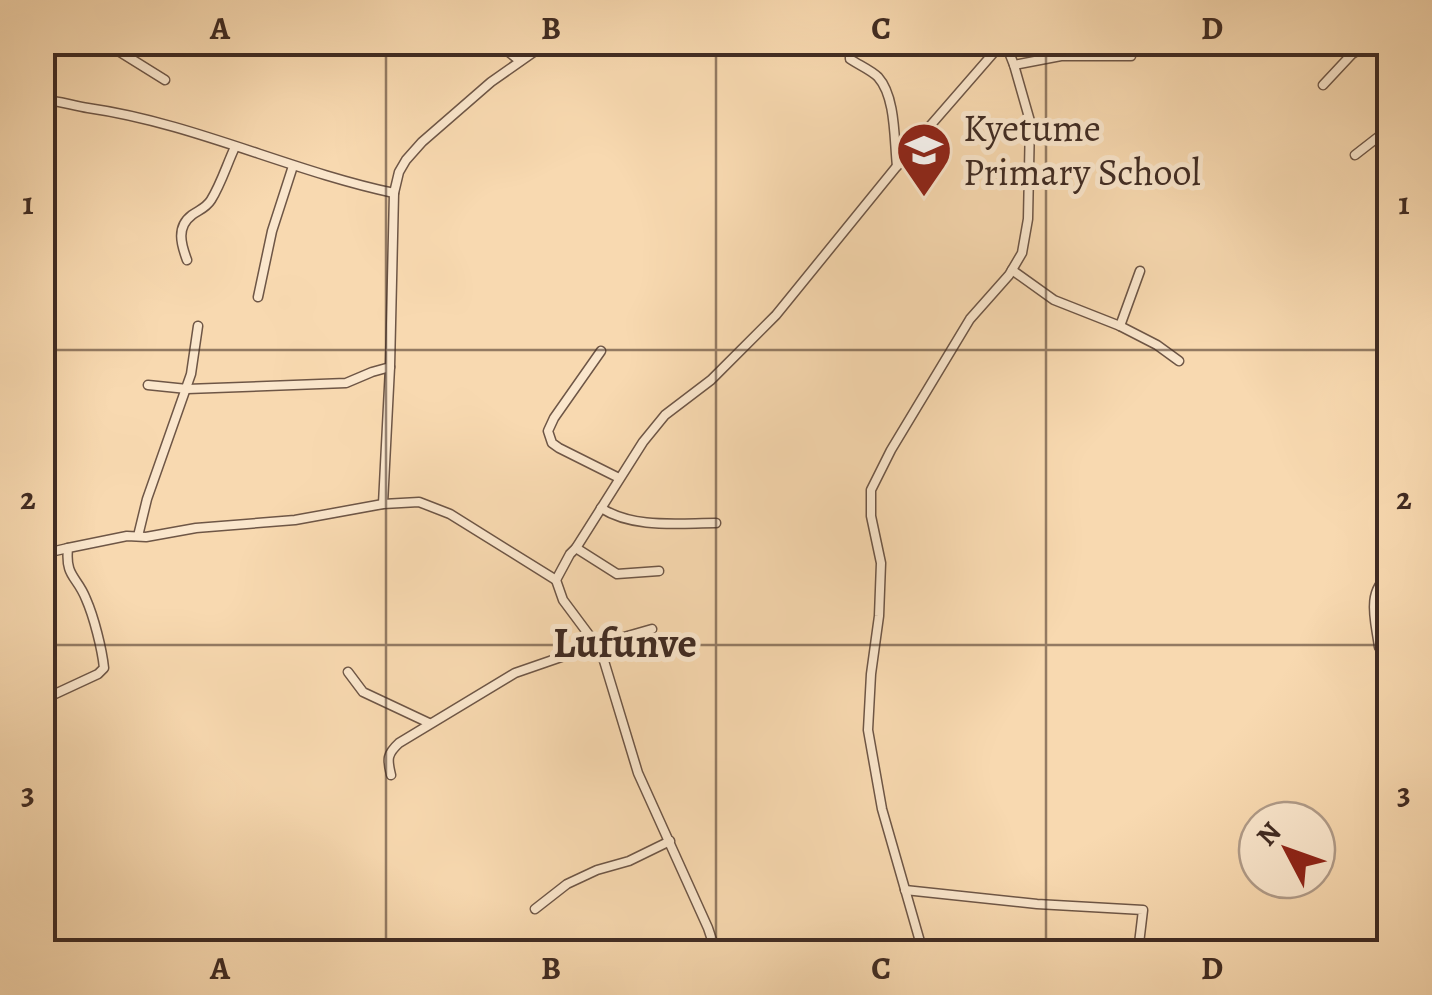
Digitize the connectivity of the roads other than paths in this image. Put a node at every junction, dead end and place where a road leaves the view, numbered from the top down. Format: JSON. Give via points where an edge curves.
{"nodes":[{"id":1,"x":104,"y":42,"type":"edge"},
{"id":2,"x":496,"y":42,"type":"edge"},
{"id":3,"x":850,"y":42,"type":"edge"},
{"id":4,"x":1004,"y":42,"type":"edge"},
{"id":5,"x":1372,"y":42,"type":"edge"},
{"id":6,"x":543,"y":44,"type":"edge"},
{"id":7,"x":1131,"y":56,"type":"dead end"},
{"id":8,"x":520,"y":61,"type":"junction"},
{"id":9,"x":1014,"y":65,"type":"junction"},
{"id":10,"x":165,"y":80,"type":"dead end"},
{"id":11,"x":1323,"y":85,"type":"dead end"},
{"id":12,"x":42,"y":100,"type":"edge"},
{"id":13,"x":1390,"y":124,"type":"edge"},
{"id":14,"x":234,"y":147,"type":"junction"},
{"id":15,"x":1355,"y":154,"type":"dead end"},
{"id":16,"x":292,"y":166,"type":"junction"},
{"id":17,"x":897,"y":166,"type":"junction"},
{"id":18,"x":394,"y":193,"type":"junction"},
{"id":19,"x":187,"y":260,"type":"dead end"},
{"id":20,"x":1012,"y":270,"type":"junction"},
{"id":21,"x":1140,"y":270,"type":"dead end"},
{"id":22,"x":258,"y":297,"type":"dead end"},
{"id":23,"x":198,"y":326,"type":"dead end"},
{"id":24,"x":1120,"y":326,"type":"junction"},
{"id":25,"x":601,"y":351,"type":"dead end"},
{"id":26,"x":1179,"y":361,"type":"dead end"},
{"id":27,"x":390,"y":368,"type":"junction"},
{"id":28,"x":148,"y":385,"type":"dead end"},
{"id":29,"x":187,"y":389,"type":"junction"},
{"id":30,"x":620,"y":478,"type":"junction"},
{"id":31,"x":384,"y":504,"type":"junction"},
{"id":32,"x":601,"y":508,"type":"junction"},
{"id":33,"x":716,"y":523,"type":"dead end"},
{"id":34,"x":138,"y":536,"type":"junction"},
{"id":35,"x":68,"y":548,"type":"junction"},
{"id":36,"x":576,"y":548,"type":"junction"},
{"id":37,"x":42,"y":554,"type":"edge"},
{"id":38,"x":659,"y":570,"type":"dead end"},
{"id":39,"x":1390,"y":575,"type":"edge"},
{"id":40,"x":556,"y":580,"type":"junction"},
{"id":41,"x":652,"y":629,"type":"dead end"},
{"id":42,"x":596,"y":645,"type":"junction"},
{"id":43,"x":1379,"y":647,"type":"dead end"},
{"id":44,"x":348,"y":672,"type":"dead end"},
{"id":45,"x":42,"y":700,"type":"edge"},
{"id":46,"x":428,"y":723,"type":"junction"},
{"id":47,"x":391,"y":775,"type":"dead end"},
{"id":48,"x":670,"y":841,"type":"junction"},
{"id":49,"x":905,"y":890,"type":"junction"},
{"id":50,"x":535,"y":909,"type":"dead end"},
{"id":51,"x":716,"y":952,"type":"edge"},
{"id":52,"x":923,"y":952,"type":"edge"},
{"id":53,"x":1138,"y":952,"type":"edge"}],
"edges":[{"from":1,"to":10,"type":"street"},
{"from":2,"to":8,"type":"street"},
{"from":3,"to":17,"type":"street","via":[[850,60],[880,78],[893,106]]},
{"from":4,"to":9,"type":"street"},
{"from":4,"to":17,"type":"street"},
{"from":5,"to":11,"type":"street"},
{"from":6,"to":8,"type":"street"},
{"from":7,"to":9,"type":"street","via":[[1061,56]]},
{"from":8,"to":18,"type":"street","via":[[406,160]]},
{"from":9,"to":20,"type":"street","via":[[1031,148],[1028,219]]},
{"from":12,"to":14,"type":"street","via":[[175,127]]},
{"from":13,"to":15,"type":"street"},
{"from":14,"to":16,"type":"street"},
{"from":14,"to":19,"type":"street","via":[[212,198],[182,226]]},
{"from":16,"to":18,"type":"street"},
{"from":16,"to":22,"type":"street"},
{"from":17,"to":30,"type":"street","via":[[776,315],[711,380],[665,414]]},
{"from":18,"to":27,"type":"street"},
{"from":20,"to":24,"type":"street","via":[[1054,300]]},
{"from":20,"to":49,"type":"street","via":[[970,320],[871,490],[880,563],[868,730]]},
{"from":21,"to":24,"type":"street"},
{"from":23,"to":29,"type":"street"},
{"from":24,"to":26,"type":"street"},
{"from":25,"to":30,"type":"street","via":[[548,431],[559,448]]},
{"from":27,"to":29,"type":"street","via":[[346,383]]},
{"from":27,"to":31,"type":"street"},
{"from":28,"to":29,"type":"street"},
{"from":29,"to":34,"type":"street"},
{"from":30,"to":32,"type":"street"},
{"from":31,"to":34,"type":"street"},
{"from":31,"to":40,"type":"street","via":[[419,502],[450,514]]},
{"from":32,"to":33,"type":"street","via":[[633,521]]},
{"from":32,"to":36,"type":"street"},
{"from":34,"to":35,"type":"street"},
{"from":35,"to":37,"type":"street"},
{"from":35,"to":45,"type":"street","via":[[66,564],[87,601],[104,668]]},
{"from":36,"to":38,"type":"street","via":[[616,574]]},
{"from":36,"to":40,"type":"street"},
{"from":39,"to":43,"type":"street","via":[[1373,596]]},
{"from":40,"to":42,"type":"street"},
{"from":41,"to":42,"type":"street"},
{"from":42,"to":46,"type":"street","via":[[515,673]]},
{"from":42,"to":48,"type":"street","via":[[638,774]]},
{"from":44,"to":46,"type":"street","via":[[363,692]]},
{"from":46,"to":47,"type":"street","via":[[390,751]]},
{"from":48,"to":50,"type":"street","via":[[567,884]]},
{"from":48,"to":51,"type":"street"},
{"from":49,"to":52,"type":"street"},
{"from":49,"to":53,"type":"street","via":[[1143,910]]}]}
